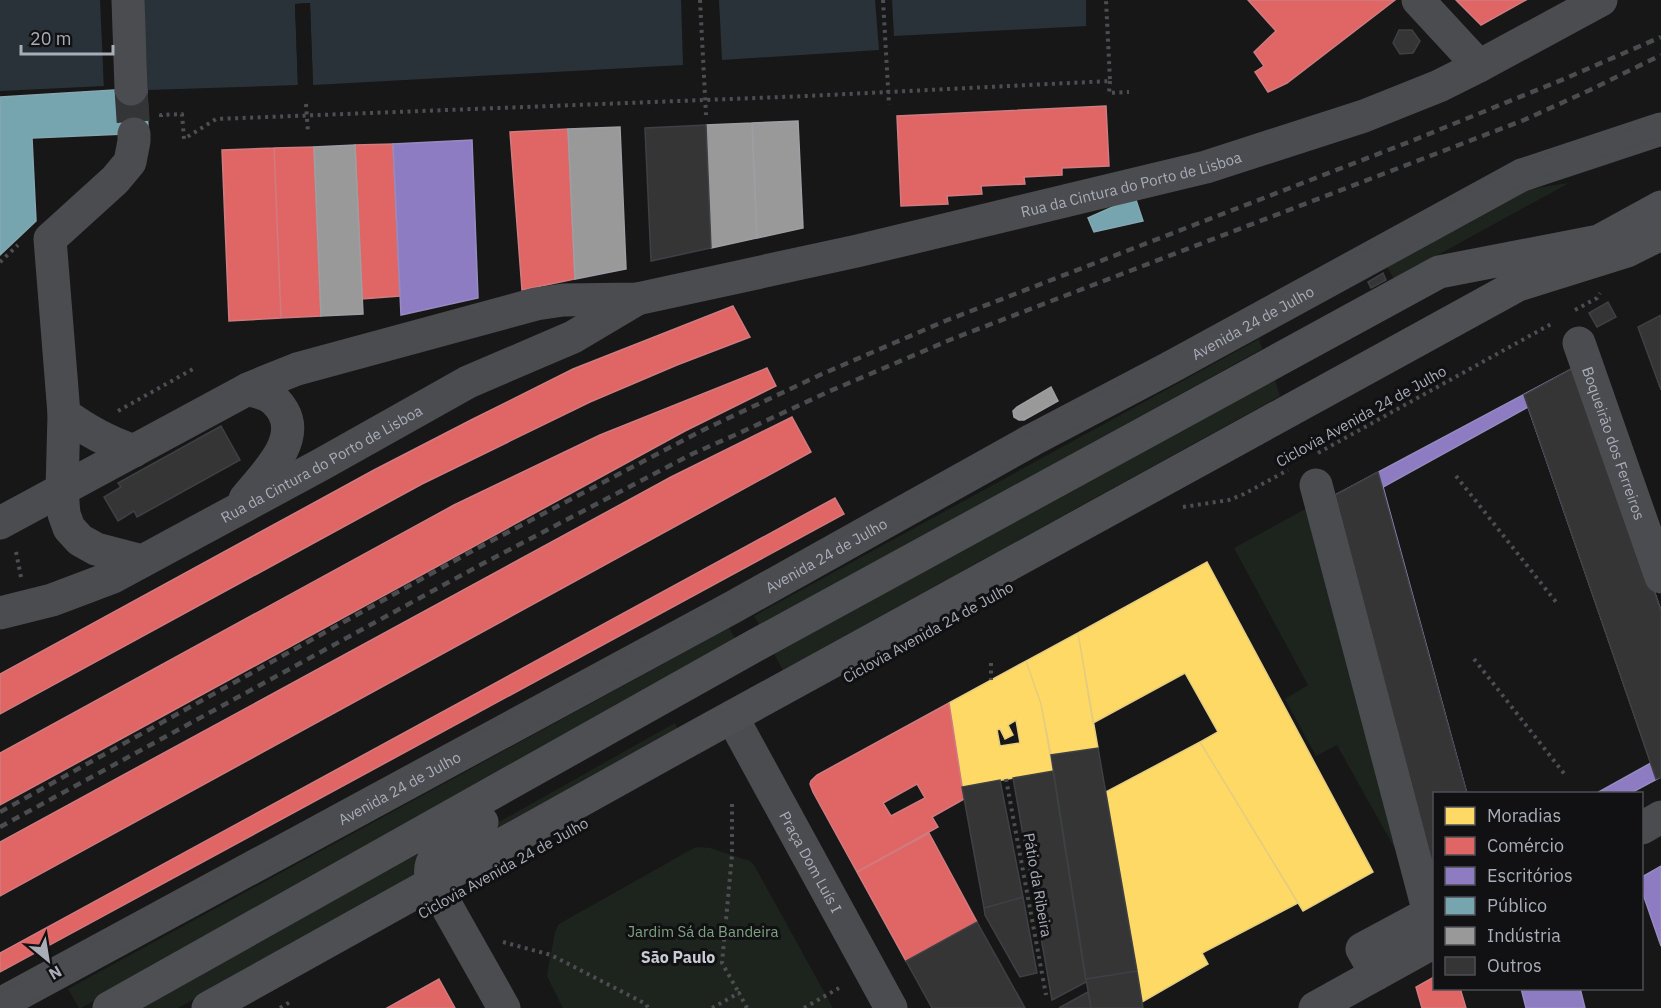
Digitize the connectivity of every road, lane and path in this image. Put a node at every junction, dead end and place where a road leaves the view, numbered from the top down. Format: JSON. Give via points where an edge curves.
{"nodes":[{"id":1,"x":128,"y":0,"type":"edge"},
{"id":2,"x":700,"y":0,"type":"edge"},
{"id":3,"x":883,"y":0,"type":"edge"},
{"id":4,"x":1106,"y":0,"type":"edge"},
{"id":5,"x":1418,"y":0,"type":"edge"},
{"id":6,"x":1601,"y":0,"type":"edge"},
{"id":7,"x":1479,"y":66,"type":"junction"},
{"id":8,"x":1110,"y":81,"type":"junction"},
{"id":9,"x":132,"y":89,"type":"tunnel mouth"},
{"id":10,"x":888,"y":91,"type":"junction"},
{"id":11,"x":1129,"y":92,"type":"dead end"},
{"id":12,"x":704,"y":99,"type":"junction"},
{"id":13,"x":306,"y":104,"type":"dead end"},
{"id":14,"x":889,"y":105,"type":"dead end"},
{"id":15,"x":307,"y":115,"type":"junction"},
{"id":16,"x":706,"y":115,"type":"dead end"},
{"id":17,"x":161,"y":116,"type":"dead end"},
{"id":18,"x":1661,"y":129,"type":"edge"},
{"id":19,"x":308,"y":133,"type":"dead end"},
{"id":20,"x":134,"y":134,"type":"tunnel mouth"},
{"id":21,"x":1661,"y":207,"type":"edge"},
{"id":22,"x":1661,"y":234,"type":"edge"},
{"id":23,"x":637,"y":298,"type":"junction"},
{"id":24,"x":1597,"y":298,"type":"dead end"},
{"id":25,"x":1567,"y":326,"type":"junction"},
{"id":26,"x":248,"y":389,"type":"junction"},
{"id":27,"x":64,"y":414,"type":"junction"},
{"id":28,"x":134,"y":451,"type":"junction"},
{"id":29,"x":1307,"y":470,"type":"junction"},
{"id":30,"x":1456,"y":476,"type":"dead end"},
{"id":31,"x":62,"y":490,"type":"junction"},
{"id":32,"x":1181,"y":508,"type":"dead end"},
{"id":33,"x":237,"y":510,"type":"junction"},
{"id":34,"x":2,"y":522,"type":"edge"},
{"id":35,"x":142,"y":561,"type":"junction"},
{"id":36,"x":1661,"y":577,"type":"edge"},
{"id":37,"x":1556,"y":602,"type":"dead end"},
{"id":38,"x":14,"y":610,"type":"edge"},
{"id":39,"x":1474,"y":659,"type":"dead end"},
{"id":40,"x":991,"y":663,"type":"dead end"},
{"id":41,"x":706,"y":673,"type":"junction"},
{"id":42,"x":991,"y":680,"type":"dead end"},
{"id":43,"x":732,"y":717,"type":"junction"},
{"id":44,"x":546,"y":763,"type":"junction"},
{"id":45,"x":1566,"y":776,"type":"dead end"},
{"id":46,"x":1006,"y":779,"type":"dead end"},
{"id":47,"x":732,"y":804,"type":"dead end"},
{"id":48,"x":1661,"y":817,"type":"edge"},
{"id":49,"x":1643,"y":827,"type":"edge"},
{"id":50,"x":434,"y":882,"type":"junction"},
{"id":51,"x":493,"y":939,"type":"dead end"},
{"id":52,"x":1433,"y":943,"type":"edge"},
{"id":53,"x":1376,"y":974,"type":"junction"},
{"id":54,"x":839,"y":988,"type":"dead end"},
{"id":55,"x":739,"y":993,"type":"junction"},
{"id":56,"x":1046,"y":994,"type":"dead end"},
{"id":57,"x":290,"y":1002,"type":"dead end"},
{"id":58,"x":0,"y":1004,"type":"edge"},
{"id":59,"x":109,"y":1008,"type":"edge"},
{"id":60,"x":208,"y":1008,"type":"edge"},
{"id":61,"x":280,"y":1008,"type":"edge"},
{"id":62,"x":504,"y":1008,"type":"edge"},
{"id":63,"x":648,"y":1008,"type":"edge"},
{"id":64,"x":712,"y":1008,"type":"edge"},
{"id":65,"x":747,"y":1008,"type":"edge"},
{"id":66,"x":804,"y":1008,"type":"edge"},
{"id":67,"x":891,"y":1008,"type":"edge"},
{"id":68,"x":1315,"y":1008,"type":"edge"}],
"edges":[{"from":1,"to":9,"type":"street"},
{"from":2,"to":12,"type":"path"},
{"from":3,"to":10,"type":"path"},
{"from":4,"to":8,"type":"path"},
{"from":5,"to":7,"type":"street"},
{"from":6,"to":7,"type":"street","name":"Rua da Cintura do Porto de Lisboa"},
{"from":7,"to":23,"type":"street","name":"Rua da Cintura do Porto de Lisboa","via":[[1364,116],[1206,167],[858,251]]},
{"from":8,"to":10,"type":"path"},
{"from":8,"to":11,"type":"path","via":[[1109,93]]},
{"from":10,"to":12,"type":"path"},
{"from":10,"to":14,"type":"path"},
{"from":12,"to":15,"type":"path"},
{"from":12,"to":16,"type":"path"},
{"from":13,"to":15,"type":"path"},
{"from":15,"to":17,"type":"path","via":[[216,119],[184,138],[182,114]]},
{"from":15,"to":19,"type":"path"},
{"from":18,"to":58,"type":"street","name":"Avenida 24 de Julho","via":[[1522,175]]},
{"from":20,"to":27,"type":"street","via":[[130,162],[50,239]]},
{"from":21,"to":41,"type":"main road","via":[[1599,241],[1438,272]]},
{"from":22,"to":43,"type":"main road","via":[[1627,251],[1518,285]]},
{"from":23,"to":26,"type":"street","name":"Rua da Cintura do Porto de Lisboa","via":[[536,304],[297,369]]},
{"from":23,"to":33,"type":"street","name":"Rua da Cintura do Porto de Lisboa","via":[[573,337],[468,382]]},
{"from":24,"to":25,"type":"path","name":"Ciclovia Avenida 24 de Julho"},
{"from":25,"to":29,"type":"path","name":"Ciclovia Avenida 24 de Julho"},
{"from":25,"to":36,"type":"street","name":"Boqueirão dos Ferreiros"},
{"from":26,"to":28,"type":"street","name":"Rua da Cintura do Porto de Lisboa"},
{"from":26,"to":33,"type":"street","via":[[271,397],[280,406],[288,429],[280,454]]},
{"from":27,"to":28,"type":"street","via":[[108,442]]},
{"from":27,"to":31,"type":"street"},
{"from":28,"to":31,"type":"street","name":"Rua da Cintura do Porto de Lisboa"},
{"from":29,"to":32,"type":"path","name":"Ciclovia Avenida 24 de Julho","via":[[1229,500]]},
{"from":29,"to":53,"type":"street","via":[[1429,913],[1362,949]]},
{"from":30,"to":37,"type":"path"},
{"from":31,"to":34,"type":"street","name":"Rua da Cintura do Porto de Lisboa"},
{"from":31,"to":35,"type":"street","via":[[69,528],[80,540],[96,549]]},
{"from":33,"to":35,"type":"street","name":"Rua da Cintura do Porto de Lisboa"},
{"from":34,"to":38,"type":"path","via":[[13,539]]},
{"from":35,"to":38,"type":"street","name":"Rua da Cintura do Porto de Lisboa","via":[[90,587]]},
{"from":39,"to":45,"type":"path"},
{"from":40,"to":42,"type":"path"},
{"from":41,"to":43,"type":"main road"},
{"from":41,"to":44,"type":"main road"},
{"from":43,"to":50,"type":"main road"},
{"from":43,"to":67,"type":"street","name":"Praça Dom Luís I"},
{"from":44,"to":50,"type":"main road","via":[[512,804],[439,852],[430,869]]},
{"from":44,"to":59,"type":"main road"},
{"from":46,"to":56,"type":"path","name":"Pátio da Ribeira"},
{"from":47,"to":55,"type":"path","via":[[732,855],[722,963]]},
{"from":48,"to":49,"type":"street"},
{"from":50,"to":60,"type":"main road"},
{"from":50,"to":62,"type":"street"},
{"from":51,"to":63,"type":"path","via":[[551,955]]},
{"from":52,"to":53,"type":"street"},
{"from":53,"to":68,"type":"street"},
{"from":54,"to":66,"type":"path"},
{"from":55,"to":64,"type":"path"},
{"from":55,"to":65,"type":"path"},
{"from":57,"to":61,"type":"path"}]}
